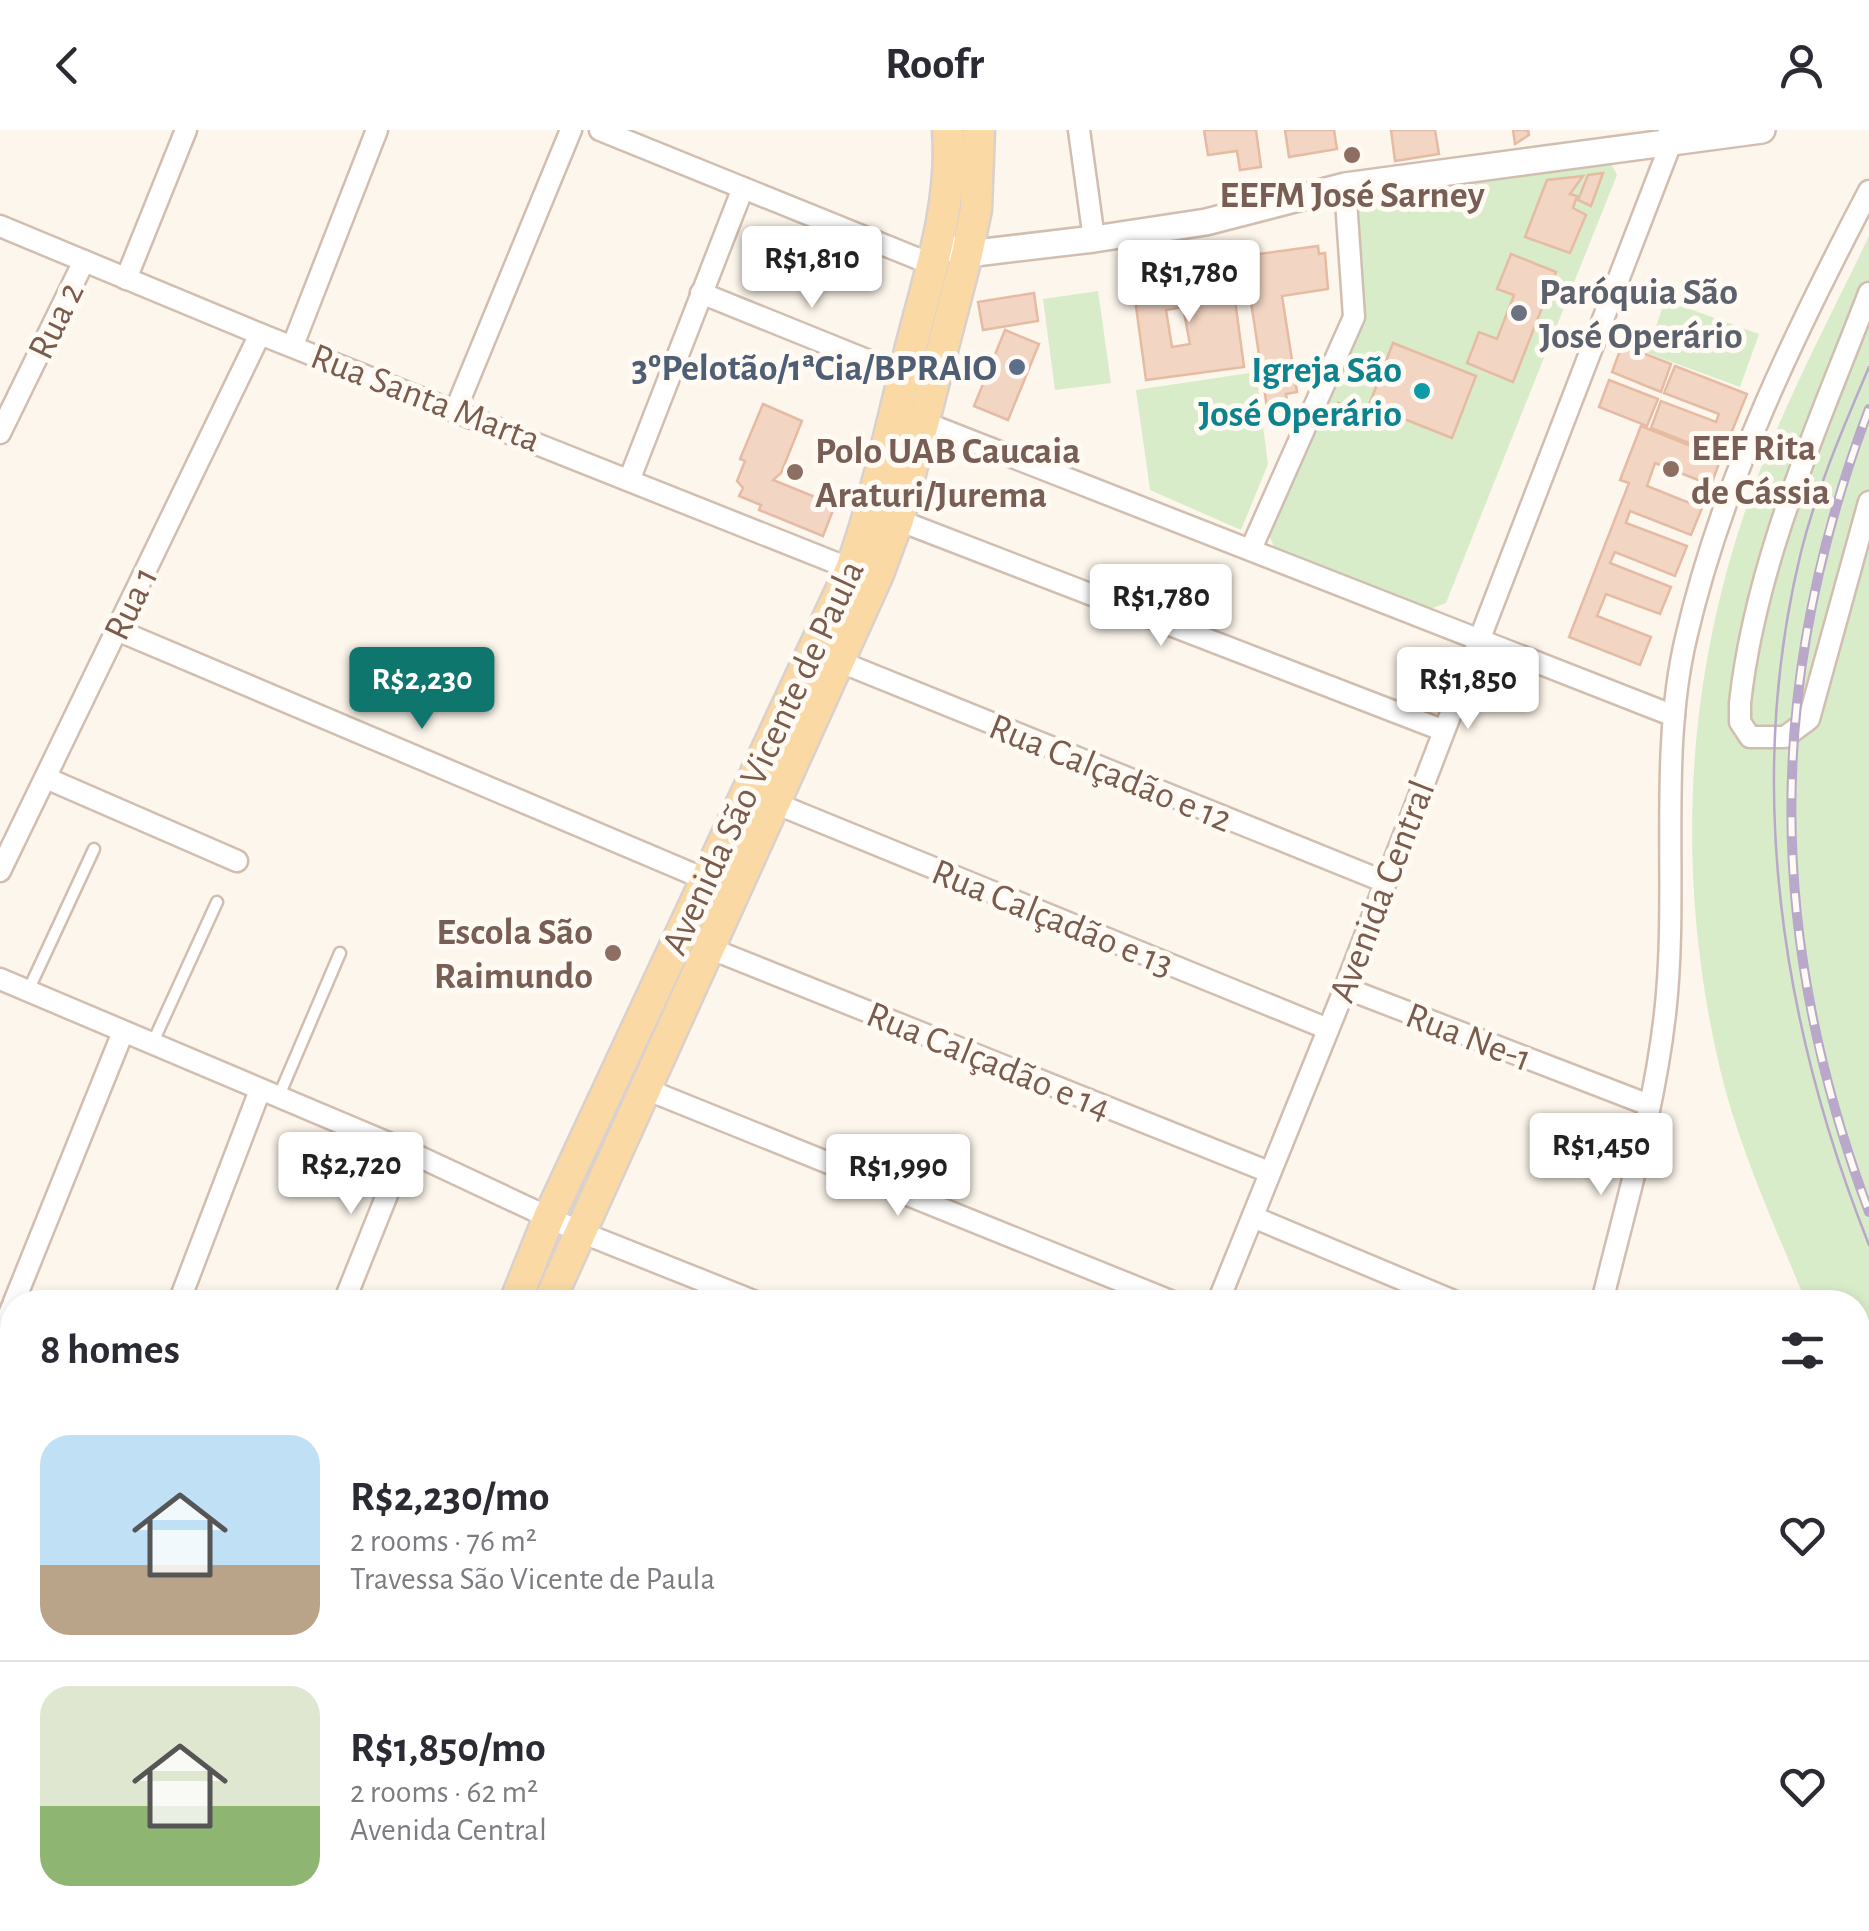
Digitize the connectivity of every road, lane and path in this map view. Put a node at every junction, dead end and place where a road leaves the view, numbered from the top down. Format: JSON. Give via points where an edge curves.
{"nodes":[{"id":1,"x":186,"y":130,"type":"edge"},
{"id":2,"x":377,"y":130,"type":"edge"},
{"id":3,"x":571,"y":130,"type":"edge"},
{"id":4,"x":600,"y":130,"type":"edge"},
{"id":5,"x":948,"y":130,"type":"edge"},
{"id":6,"x":978,"y":130,"type":"edge"},
{"id":7,"x":1079,"y":130,"type":"edge"},
{"id":8,"x":1762,"y":130,"type":"edge"},
{"id":9,"x":1670,"y":136,"type":"edge"},
{"id":10,"x":1345,"y":186,"type":"junction"},
{"id":11,"x":743,"y":188,"type":"junction"},
{"id":12,"x":1869,"y":191,"type":"edge"},
{"id":13,"x":0,"y":226,"type":"edge"},
{"id":14,"x":1094,"y":240,"type":"junction"},
{"id":15,"x":935,"y":254,"type":"junction"},
{"id":16,"x":967,"y":254,"type":"junction"},
{"id":17,"x":84,"y":261,"type":"junction"},
{"id":18,"x":126,"y":279,"type":"junction"},
{"id":19,"x":1869,"y":292,"type":"edge"},
{"id":20,"x":701,"y":293,"type":"junction"},
{"id":21,"x":260,"y":334,"type":"junction"},
{"id":22,"x":293,"y":346,"type":"junction"},
{"id":23,"x":904,"y":375,"type":"junction"},
{"id":24,"x":456,"y":409,"type":"junction"},
{"id":25,"x":924,"y":422,"type":"junction"},
{"id":26,"x":0,"y":433,"type":"edge"},
{"id":27,"x":630,"y":478,"type":"junction"},
{"id":28,"x":1869,"y":502,"type":"edge"},
{"id":29,"x":898,"y":520,"type":"junction"},
{"id":30,"x":1251,"y":549,"type":"junction"},
{"id":31,"x":851,"y":568,"type":"junction"},
{"id":32,"x":117,"y":630,"type":"junction"},
{"id":33,"x":1479,"y":638,"type":"junction"},
{"id":34,"x":838,"y":661,"type":"junction"},
{"id":35,"x":1674,"y":716,"type":"junction"},
{"id":36,"x":1442,"y":730,"type":"junction"},
{"id":37,"x":46,"y":778,"type":"junction"},
{"id":38,"x":777,"y":804,"type":"junction"},
{"id":39,"x":94,"y":850,"type":"dead end"},
{"id":40,"x":238,"y":861,"type":"dead end"},
{"id":41,"x":0,"y":871,"type":"edge"},
{"id":42,"x":707,"y":880,"type":"junction"},
{"id":43,"x":1384,"y":882,"type":"junction"},
{"id":44,"x":217,"y":902,"type":"dead end"},
{"id":45,"x":709,"y":948,"type":"junction"},
{"id":46,"x":340,"y":953,"type":"dead end"},
{"id":47,"x":0,"y":979,"type":"edge"},
{"id":48,"x":1346,"y":988,"type":"junction"},
{"id":49,"x":28,"y":991,"type":"junction"},
{"id":50,"x":1328,"y":1030,"type":"junction"},
{"id":51,"x":123,"y":1032,"type":"junction"},
{"id":52,"x":152,"y":1044,"type":"junction"},
{"id":53,"x":642,"y":1088,"type":"junction"},
{"id":54,"x":269,"y":1094,"type":"junction"},
{"id":55,"x":1649,"y":1105,"type":"junction"},
{"id":56,"x":405,"y":1150,"type":"junction"},
{"id":57,"x":1268,"y":1172,"type":"junction"},
{"id":58,"x":549,"y":1217,"type":"junction"},
{"id":59,"x":1253,"y":1217,"type":"junction"},
{"id":60,"x":578,"y":1231,"type":"junction"},
{"id":61,"x":20,"y":1290,"type":"edge"},
{"id":62,"x":183,"y":1290,"type":"edge"},
{"id":63,"x":349,"y":1290,"type":"edge"},
{"id":64,"x":520,"y":1290,"type":"edge"},
{"id":65,"x":554,"y":1290,"type":"edge"},
{"id":66,"x":726,"y":1290,"type":"edge"},
{"id":67,"x":1143,"y":1290,"type":"edge"},
{"id":68,"x":1223,"y":1290,"type":"edge"},
{"id":69,"x":1427,"y":1290,"type":"edge"},
{"id":70,"x":1605,"y":1290,"type":"edge"}],
"edges":[{"from":1,"to":18,"type":"street"},
{"from":2,"to":22,"type":"street"},
{"from":3,"to":24,"type":"street"},
{"from":4,"to":11,"type":"street"},
{"from":5,"to":15,"type":"main road","name":"Avenida São Vicente de Paula","via":[[948,184]]},
{"from":6,"to":16,"type":"main road","name":"Avenida São Vicente de Paula","via":[[976,210]]},
{"from":7,"to":14,"type":"street"},
{"from":8,"to":9,"type":"street"},
{"from":9,"to":10,"type":"street"},
{"from":9,"to":33,"type":"street","name":"Avenida Central"},
{"from":10,"to":14,"type":"street","via":[[1206,222]]},
{"from":10,"to":30,"type":"street","via":[[1354,317]]},
{"from":11,"to":15,"type":"street"},
{"from":11,"to":20,"type":"street"},
{"from":12,"to":35,"type":"street","via":[[1729,492],[1685,640]]},
{"from":13,"to":17,"type":"street","name":"Rua Santa Marta"},
{"from":14,"to":16,"type":"street"},
{"from":15,"to":16,"type":"street"},
{"from":15,"to":23,"type":"main road","name":"Avenida São Vicente de Paula"},
{"from":16,"to":25,"type":"main road","name":"Avenida São Vicente de Paula"},
{"from":17,"to":18,"type":"street","name":"Rua Santa Marta"},
{"from":17,"to":26,"type":"street","name":"Rua 2"},
{"from":18,"to":21,"type":"street","name":"Rua Santa Marta"},
{"from":19,"to":28,"type":"street","via":[[1766,569],[1740,703],[1740,722],[1750,737],[1784,736],[1809,719]]},
{"from":20,"to":23,"type":"street"},
{"from":20,"to":27,"type":"street"},
{"from":21,"to":22,"type":"street","name":"Rua Santa Marta"},
{"from":21,"to":32,"type":"street","name":"Rua 1"},
{"from":22,"to":24,"type":"street","name":"Rua Santa Marta"},
{"from":23,"to":31,"type":"main road","name":"Avenida São Vicente de Paula"},
{"from":24,"to":27,"type":"street","name":"Rua Santa Marta"},
{"from":25,"to":29,"type":"main road","name":"Avenida São Vicente de Paula"},
{"from":25,"to":30,"type":"street"},
{"from":27,"to":31,"type":"street","name":"Rua Santa Marta"},
{"from":29,"to":34,"type":"main road","name":"Avenida São Vicente de Paula"},
{"from":29,"to":36,"type":"street"},
{"from":30,"to":33,"type":"street"},
{"from":31,"to":42,"type":"main road","name":"Avenida São Vicente de Paula"},
{"from":32,"to":37,"type":"street","name":"Rua 1"},
{"from":32,"to":42,"type":"street"},
{"from":33,"to":35,"type":"street"},
{"from":33,"to":36,"type":"street","name":"Avenida Central"},
{"from":34,"to":38,"type":"main road","name":"Avenida São Vicente de Paula"},
{"from":34,"to":43,"type":"street","name":"Rua Calçadão e 12"},
{"from":35,"to":55,"type":"street","via":[[1670,941]]},
{"from":36,"to":43,"type":"street","name":"Avenida Central"},
{"from":37,"to":40,"type":"street"},
{"from":37,"to":41,"type":"street","name":"Rua 1"},
{"from":38,"to":45,"type":"main road","name":"Avenida São Vicente de Paula"},
{"from":38,"to":50,"type":"street","name":"Rua Calçadão e 13"},
{"from":39,"to":49,"type":"lane"},
{"from":42,"to":58,"type":"main road","name":"Avenida São Vicente de Paula"},
{"from":43,"to":48,"type":"street","name":"Avenida Central"},
{"from":44,"to":52,"type":"lane"},
{"from":45,"to":53,"type":"main road","name":"Avenida São Vicente de Paula"},
{"from":45,"to":57,"type":"street","name":"Rua Calçadão e 14"},
{"from":46,"to":54,"type":"lane"},
{"from":47,"to":49,"type":"street"},
{"from":48,"to":50,"type":"street","name":"Avenida Central"},
{"from":48,"to":55,"type":"street","name":"Rua Ne-1"},
{"from":49,"to":51,"type":"street"},
{"from":50,"to":57,"type":"street","name":"Avenida Central"},
{"from":51,"to":52,"type":"street"},
{"from":51,"to":61,"type":"street"},
{"from":52,"to":54,"type":"street"},
{"from":53,"to":60,"type":"main road","name":"Avenida São Vicente de Paula"},
{"from":53,"to":67,"type":"street"},
{"from":54,"to":56,"type":"street"},
{"from":54,"to":62,"type":"street"},
{"from":55,"to":70,"type":"street"},
{"from":56,"to":58,"type":"street"},
{"from":56,"to":63,"type":"street"},
{"from":57,"to":59,"type":"street","name":"Avenida Central"},
{"from":58,"to":60,"type":"street"},
{"from":58,"to":64,"type":"main road","name":"Avenida São Vicente de Paula"},
{"from":59,"to":68,"type":"street","name":"Avenida Central"},
{"from":59,"to":69,"type":"street"},
{"from":60,"to":65,"type":"main road","name":"Avenida São Vicente de Paula"},
{"from":60,"to":66,"type":"street"}]}
